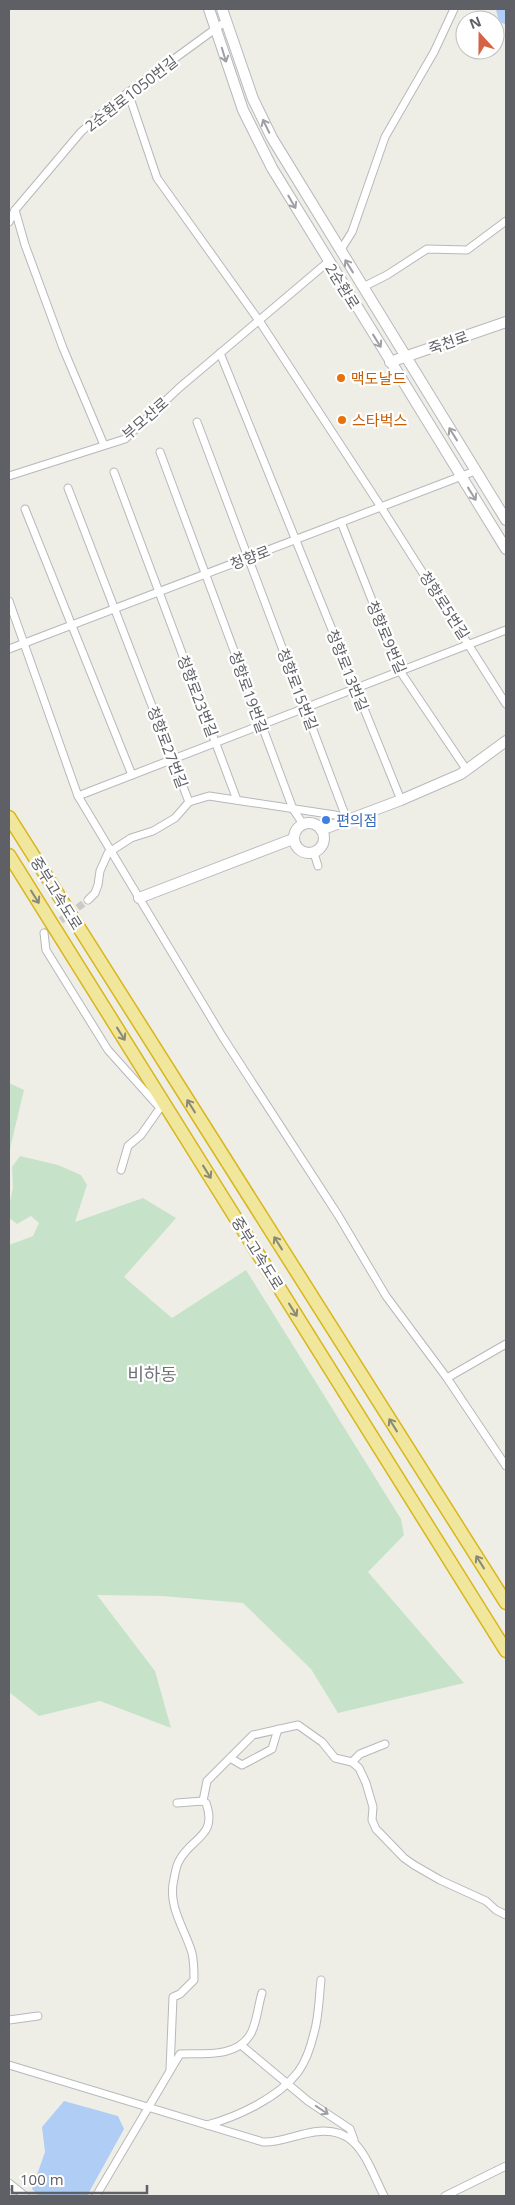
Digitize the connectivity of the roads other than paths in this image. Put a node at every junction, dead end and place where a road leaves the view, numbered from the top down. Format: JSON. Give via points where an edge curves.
{"nodes":[{"id":1,"x":209,"y":9,"type":"edge"},
{"id":2,"x":222,"y":9,"type":"edge"},
{"id":3,"x":454,"y":9,"type":"edge"},
{"id":4,"x":226,"y":21,"type":"junction"},
{"id":5,"x":216,"y":29,"type":"junction"},
{"id":6,"x":128,"y":92,"type":"junction"},
{"id":7,"x":15,"y":210,"type":"junction"},
{"id":8,"x":9,"y":222,"type":"edge"},
{"id":9,"x":506,"y":222,"type":"edge"},
{"id":10,"x":340,"y":251,"type":"junction"},
{"id":11,"x":328,"y":262,"type":"junction"},
{"id":12,"x":363,"y":287,"type":"junction"},
{"id":13,"x":260,"y":322,"type":"junction"},
{"id":14,"x":506,"y":322,"type":"edge"},
{"id":15,"x":220,"y":353,"type":"junction"},
{"id":16,"x":405,"y":357,"type":"junction"},
{"id":17,"x":390,"y":362,"type":"junction"},
{"id":18,"x":197,"y":422,"type":"dead end"},
{"id":19,"x":104,"y":445,"type":"junction"},
{"id":20,"x":160,"y":452,"type":"dead end"},
{"id":21,"x":475,"y":471,"type":"junction"},
{"id":22,"x":114,"y":472,"type":"dead end"},
{"id":23,"x":9,"y":476,"type":"edge"},
{"id":24,"x":461,"y":476,"type":"junction"},
{"id":25,"x":68,"y":488,"type":"dead end"},
{"id":26,"x":381,"y":507,"type":"junction"},
{"id":27,"x":25,"y":509,"type":"dead end"},
{"id":28,"x":506,"y":520,"type":"edge"},
{"id":29,"x":341,"y":522,"type":"junction"},
{"id":30,"x":296,"y":539,"type":"junction"},
{"id":31,"x":506,"y":549,"type":"edge"},
{"id":32,"x":248,"y":558,"type":"junction"},
{"id":33,"x":206,"y":574,"type":"junction"},
{"id":34,"x":159,"y":592,"type":"junction"},
{"id":35,"x":9,"y":601,"type":"edge"},
{"id":36,"x":114,"y":609,"type":"junction"},
{"id":37,"x":72,"y":625,"type":"junction"},
{"id":38,"x":506,"y":630,"type":"edge"},
{"id":39,"x":25,"y":643,"type":"junction"},
{"id":40,"x":470,"y":644,"type":"junction"},
{"id":41,"x":9,"y":649,"type":"edge"},
{"id":42,"x":400,"y":672,"type":"junction"},
{"id":43,"x":356,"y":688,"type":"junction"},
{"id":44,"x":506,"y":704,"type":"edge"},
{"id":45,"x":305,"y":708,"type":"junction"},
{"id":46,"x":262,"y":725,"type":"junction"},
{"id":47,"x":506,"y":741,"type":"edge"},
{"id":48,"x":216,"y":743,"type":"junction"},
{"id":49,"x":172,"y":760,"type":"junction"},
{"id":50,"x":466,"y":769,"type":"junction"},
{"id":51,"x":132,"y":775,"type":"junction"},
{"id":52,"x":78,"y":796,"type":"junction"},
{"id":53,"x":237,"y":800,"type":"junction"},
{"id":54,"x":401,"y":800,"type":"junction"},
{"id":55,"x":189,"y":802,"type":"junction"},
{"id":56,"x":293,"y":809,"type":"junction"},
{"id":57,"x":9,"y":817,"type":"edge"},
{"id":58,"x":347,"y":820,"type":"junction"},
{"id":59,"x":303,"y":824,"type":"junction"},
{"id":60,"x":321,"y":830,"type":"junction"},
{"id":61,"x":293,"y":839,"type":"junction"},
{"id":62,"x":111,"y":851,"type":"junction"},
{"id":63,"x":314,"y":853,"type":"junction"},
{"id":64,"x":9,"y":855,"type":"edge"},
{"id":65,"x":318,"y":866,"type":"dead end"},
{"id":66,"x":139,"y":898,"type":"junction"},
{"id":67,"x":88,"y":900,"type":"tunnel mouth"},
{"id":68,"x":44,"y":933,"type":"dead end"},
{"id":69,"x":120,"y":1170,"type":"dead end"},
{"id":70,"x":506,"y":1344,"type":"edge"},
{"id":71,"x":447,"y":1378,"type":"junction"},
{"id":72,"x":506,"y":1466,"type":"edge"},
{"id":73,"x":506,"y":1603,"type":"edge"},
{"id":74,"x":506,"y":1651,"type":"edge"},
{"id":75,"x":278,"y":1730,"type":"junction"},
{"id":76,"x":385,"y":1744,"type":"dead end"},
{"id":77,"x":230,"y":1758,"type":"junction"},
{"id":78,"x":352,"y":1762,"type":"junction"},
{"id":79,"x":203,"y":1801,"type":"junction"},
{"id":80,"x":178,"y":1803,"type":"dead end"},
{"id":81,"x":506,"y":1915,"type":"edge"},
{"id":82,"x":321,"y":1980,"type":"dead end"},
{"id":83,"x":262,"y":1993,"type":"dead end"},
{"id":84,"x":38,"y":2016,"type":"dead end"},
{"id":85,"x":9,"y":2020,"type":"edge"},
{"id":86,"x":241,"y":2045,"type":"junction"},
{"id":87,"x":9,"y":2065,"type":"edge"},
{"id":88,"x":170,"y":2070,"type":"junction"},
{"id":89,"x":288,"y":2082,"type":"junction"},
{"id":90,"x":147,"y":2107,"type":"junction"},
{"id":91,"x":206,"y":2125,"type":"junction"},
{"id":92,"x":354,"y":2140,"type":"junction"},
{"id":93,"x":506,"y":2166,"type":"edge"},
{"id":94,"x":9,"y":2183,"type":"edge"},
{"id":95,"x":25,"y":2196,"type":"edge"},
{"id":96,"x":96,"y":2196,"type":"edge"},
{"id":97,"x":384,"y":2196,"type":"edge"},
{"id":98,"x":446,"y":2196,"type":"edge"}],
"edges":[{"from":1,"to":5,"type":"main road","name":"2순환로"},
{"from":2,"to":4,"type":"main road","name":"2순환로"},
{"from":3,"to":10,"type":"street","name":"2순환로","via":[[434,52],[385,137],[352,232]]},
{"from":4,"to":5,"type":"street","name":"2순환로1050번길"},
{"from":10,"to":4,"type":"main road","name":"2순환로","one_way":true,"via":[[272,138],[253,99]]},
{"from":5,"to":6,"type":"street","name":"2순환로1050번길"},
{"from":5,"to":11,"type":"main road","name":"2순환로","one_way":true,"via":[[230,76],[257,140]]},
{"from":6,"to":7,"type":"street","name":"2순환로1050번길","via":[[81,132]]},
{"from":6,"to":13,"type":"street","via":[[157,178]]},
{"from":7,"to":8,"type":"street","name":"2순환로1050번길"},
{"from":7,"to":19,"type":"street","via":[[24,245],[63,348]]},
{"from":9,"to":12,"type":"street","name":"2순환로","via":[[467,250],[427,249]]},
{"from":12,"to":10,"type":"main road","name":"2순환로","one_way":true},
{"from":11,"to":13,"type":"street","name":"부모산로"},
{"from":11,"to":17,"type":"main road","name":"2순환로","one_way":true},
{"from":12,"to":16,"type":"main road","name":"2순환로"},
{"from":13,"to":15,"type":"street","name":"부모산로"},
{"from":13,"to":26,"type":"street","name":"청향로5번길"},
{"from":14,"to":16,"type":"main road","name":"죽천로"},
{"from":15,"to":19,"type":"street","name":"부모산로","via":[[124,439]]},
{"from":15,"to":30,"type":"street","name":"청향로13번길"},
{"from":16,"to":17,"type":"main road","name":"죽천로"},
{"from":21,"to":16,"type":"main road","name":"2순환로","one_way":true},
{"from":17,"to":24,"type":"main road","name":"2순환로"},
{"from":18,"to":32,"type":"street","name":"청향로15번길"},
{"from":19,"to":23,"type":"street","name":"부모산로"},
{"from":20,"to":33,"type":"street","name":"청향로19번길"},
{"from":21,"to":24,"type":"street","name":"청향로"},
{"from":21,"to":28,"type":"main road","name":"2순환로"},
{"from":22,"to":34,"type":"street","name":"청향로23번길"},
{"from":24,"to":26,"type":"street","name":"청향로"},
{"from":24,"to":31,"type":"main road","name":"2순환로","one_way":true},
{"from":25,"to":36,"type":"street","name":"청향로27번길"},
{"from":26,"to":29,"type":"street","name":"청향로"},
{"from":26,"to":40,"type":"street","name":"청향로5번길"},
{"from":27,"to":37,"type":"street"},
{"from":29,"to":30,"type":"street","name":"청향로"},
{"from":29,"to":42,"type":"street","name":"청향로9번길"},
{"from":30,"to":32,"type":"street","name":"청향로"},
{"from":30,"to":43,"type":"street","name":"청향로13번길"},
{"from":32,"to":33,"type":"street","name":"청향로"},
{"from":32,"to":45,"type":"street","name":"청향로15번길"},
{"from":33,"to":34,"type":"street","name":"청향로"},
{"from":33,"to":46,"type":"street","name":"청향로19번길"},
{"from":34,"to":36,"type":"street","name":"청향로"},
{"from":34,"to":48,"type":"street","name":"청향로23번길"},
{"from":35,"to":39,"type":"street"},
{"from":36,"to":37,"type":"street","name":"청향로"},
{"from":36,"to":49,"type":"street","name":"청향로27번길"},
{"from":37,"to":39,"type":"street","name":"청향로"},
{"from":37,"to":51,"type":"street"},
{"from":38,"to":40,"type":"street"},
{"from":39,"to":41,"type":"street","name":"청향로"},
{"from":39,"to":52,"type":"street"},
{"from":40,"to":42,"type":"street"},
{"from":40,"to":44,"type":"street","name":"청향로5번길"},
{"from":42,"to":43,"type":"street"},
{"from":42,"to":50,"type":"street","name":"청향로9번길"},
{"from":43,"to":45,"type":"street"},
{"from":43,"to":54,"type":"street","name":"청향로13번길"},
{"from":45,"to":46,"type":"street"},
{"from":45,"to":58,"type":"street","name":"청향로15번길"},
{"from":46,"to":48,"type":"street"},
{"from":46,"to":56,"type":"street","name":"청향로19번길"},
{"from":47,"to":50,"type":"main road"},
{"from":48,"to":49,"type":"street"},
{"from":48,"to":53,"type":"street","name":"청향로23번길"},
{"from":49,"to":51,"type":"street"},
{"from":49,"to":55,"type":"street","name":"청향로27번길"},
{"from":50,"to":54,"type":"main road"},
{"from":51,"to":52,"type":"street"},
{"from":52,"to":62,"type":"street"},
{"from":53,"to":55,"type":"street","via":[[209,796]]},
{"from":53,"to":56,"type":"street"},
{"from":54,"to":58,"type":"main road"},
{"from":55,"to":62,"type":"street","name":"청향로27번길","via":[[174,818]]},
{"from":56,"to":58,"type":"street","via":[[335,815]]},
{"from":56,"to":59,"type":"street","name":"청향로19번길"},
{"from":73,"to":57,"type":"highway","name":"중부고속도로","one_way":true},
{"from":58,"to":60,"type":"main road"},
{"from":59,"to":60,"type":"main road","via":[[311,823]]},
{"from":59,"to":61,"type":"main road","via":[[294,832]]},
{"from":60,"to":63,"type":"main road","via":[[324,842]]},
{"from":61,"to":63,"type":"main road","via":[[299,851]]},
{"from":61,"to":66,"type":"main road"},
{"from":62,"to":66,"type":"street"},
{"from":62,"to":67,"type":"street","name":"청향로27번길","via":[[100,871],[95,893]]},
{"from":63,"to":65,"type":"street"},
{"from":64,"to":74,"type":"highway","name":"중부고속도로","one_way":true},
{"from":66,"to":71,"type":"street","via":[[386,1296]]},
{"from":68,"to":69,"type":"street","via":[[46,950],[108,1050],[160,1108],[141,1135],[128,1146]]},
{"from":70,"to":71,"type":"street"},
{"from":71,"to":72,"type":"street"},
{"from":75,"to":77,"type":"street","via":[[252,1735]]},
{"from":75,"to":77,"type":"street","via":[[272,1749],[242,1765]]},
{"from":75,"to":78,"type":"street","via":[[298,1725],[322,1742],[335,1758]]},
{"from":76,"to":78,"type":"street","via":[[360,1754]]},
{"from":77,"to":79,"type":"street","via":[[207,1781]]},
{"from":78,"to":81,"type":"street","via":[[366,1783],[376,1829],[404,1858]]},
{"from":79,"to":80,"type":"street"},
{"from":79,"to":88,"type":"street","via":[[209,1811],[206,1833],[179,1861],[173,1882],[175,1908],[192,1954],[194,1980],[173,1997]]},
{"from":82,"to":89,"type":"street","via":[[315,2032],[302,2064]]},
{"from":83,"to":86,"type":"street","via":[[250,2035]]},
{"from":84,"to":85,"type":"street"},
{"from":86,"to":88,"type":"street","via":[[221,2053],[180,2054]]},
{"from":86,"to":89,"type":"street"},
{"from":87,"to":90,"type":"street"},
{"from":88,"to":90,"type":"street"},
{"from":89,"to":91,"type":"street","via":[[245,2111]]},
{"from":89,"to":92,"type":"street","one_way":true,"via":[[350,2129]]},
{"from":90,"to":91,"type":"street"},
{"from":90,"to":96,"type":"street"},
{"from":91,"to":92,"type":"street","via":[[270,2142],[309,2132],[336,2131]]},
{"from":92,"to":97,"type":"street"},
{"from":93,"to":98,"type":"street"},
{"from":94,"to":95,"type":"street"}]}
